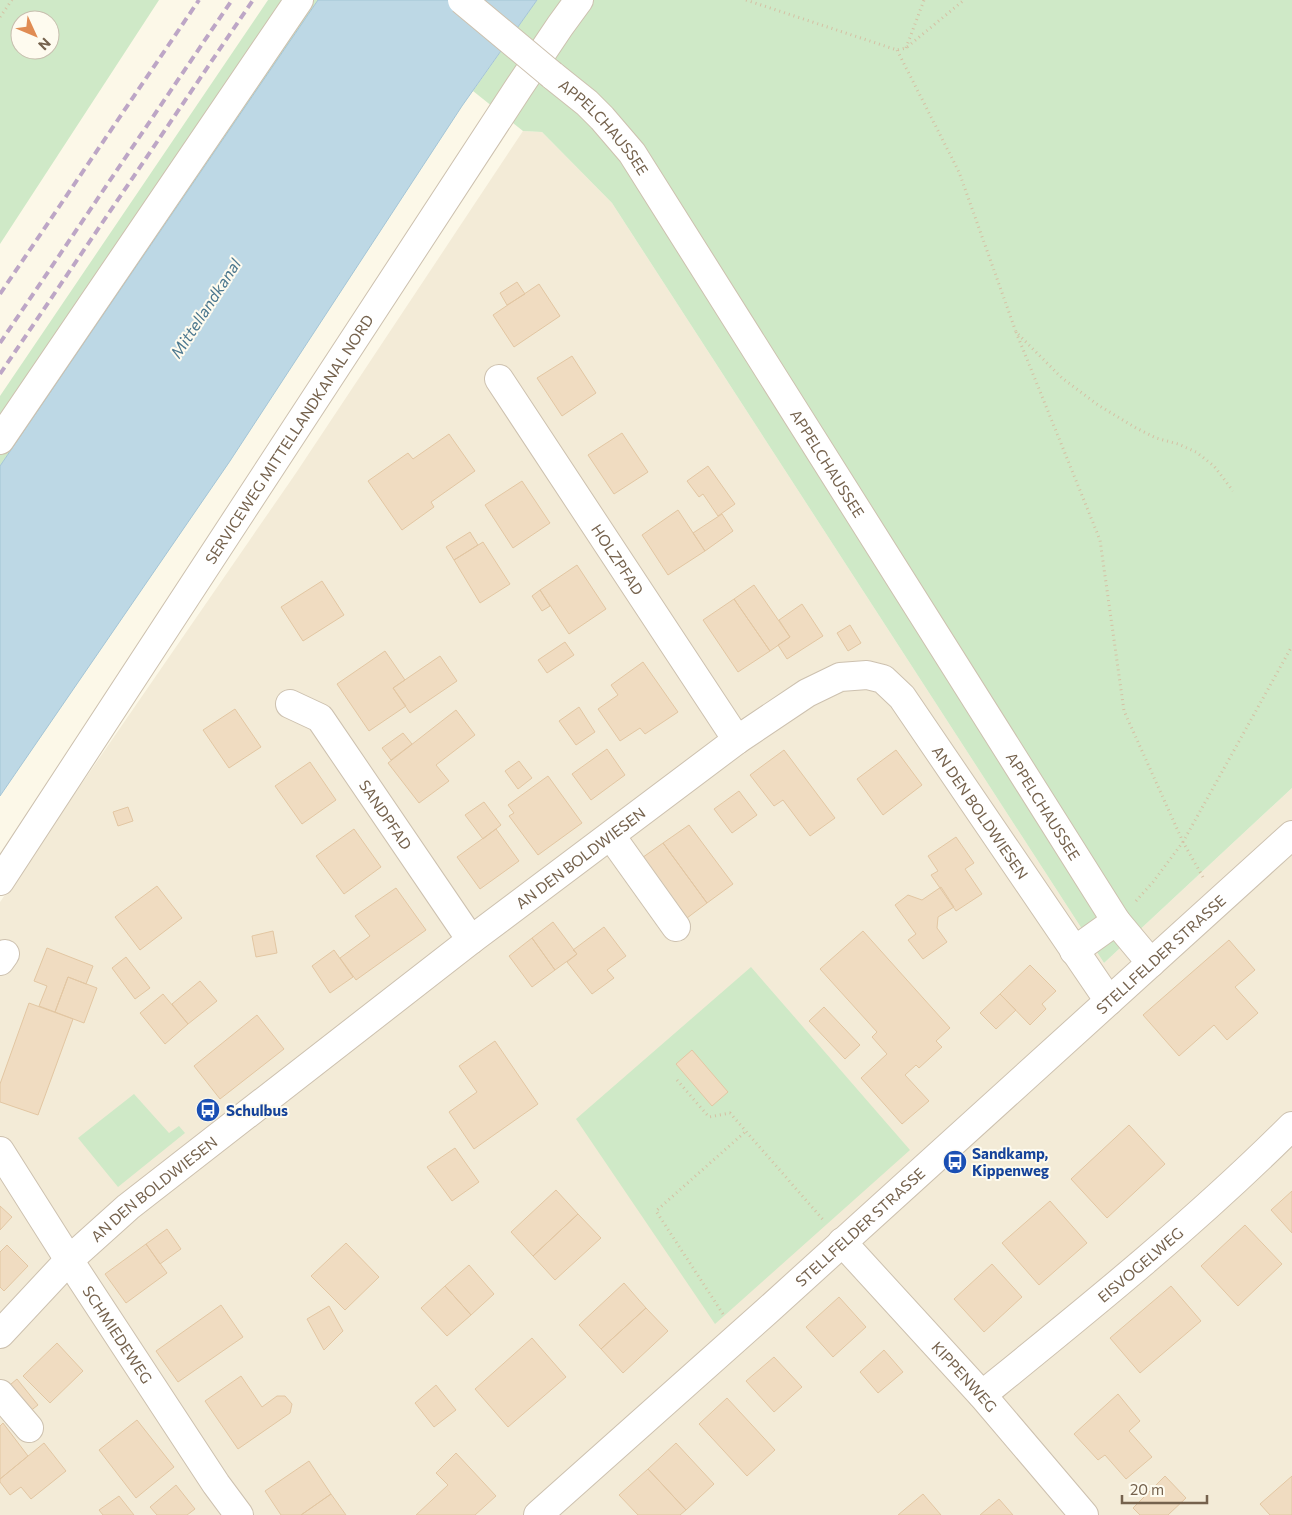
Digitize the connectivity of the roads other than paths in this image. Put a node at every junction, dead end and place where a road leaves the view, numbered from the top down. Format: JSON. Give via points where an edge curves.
{"nodes":[{"id":1,"x":299,"y":0,"type":"edge"},
{"id":2,"x":462,"y":0,"type":"edge"},
{"id":3,"x":579,"y":0,"type":"edge"},
{"id":4,"x":499,"y":379,"type":"dead end"},
{"id":5,"x":0,"y":440,"type":"edge"},
{"id":6,"x":290,"y":704,"type":"dead end"},
{"id":7,"x":737,"y":740,"type":"junction"},
{"id":8,"x":1292,"y":835,"type":"edge"},
{"id":9,"x":611,"y":836,"type":"junction"},
{"id":10,"x":0,"y":881,"type":"edge"},
{"id":11,"x":1116,"y":922,"type":"junction"},
{"id":12,"x":676,"y":927,"type":"dead end"},
{"id":13,"x":471,"y":940,"type":"junction"},
{"id":14,"x":1074,"y":951,"type":"junction"},
{"id":15,"x":1151,"y":963,"type":"junction"},
{"id":16,"x":1109,"y":1001,"type":"junction"},
{"id":17,"x":1292,"y":1126,"type":"edge"},
{"id":18,"x":0,"y":1152,"type":"edge"},
{"id":19,"x":842,"y":1242,"type":"junction"},
{"id":20,"x":69,"y":1260,"type":"junction"},
{"id":21,"x":0,"y":1334,"type":"edge"},
{"id":22,"x":0,"y":1394,"type":"edge"},
{"id":23,"x":982,"y":1395,"type":"junction"},
{"id":24,"x":29,"y":1428,"type":"dead end"},
{"id":25,"x":239,"y":1515,"type":"edge"},
{"id":26,"x":538,"y":1515,"type":"edge"},
{"id":27,"x":1084,"y":1515,"type":"edge"}],
"edges":[{"from":1,"to":5,"type":"street"},
{"from":2,"to":11,"type":"street","name":"APPELCHAUSSEE","bridge":true,"via":[[587,103],[632,154]]},
{"from":3,"to":10,"type":"street","name":"SERVICEWEG MITTELLANDKANAL NORD"},
{"from":4,"to":7,"type":"street","name":"HOLZPFAD"},
{"from":6,"to":13,"type":"street","name":"SANDPFAD","via":[[320,718]]},
{"from":7,"to":9,"type":"street","name":"AN DEN BOLDWIESEN"},
{"from":7,"to":14,"type":"street","name":"AN DEN BOLDWIESEN","via":[[807,693],[840,678],[867,674],[883,679],[902,697]]},
{"from":8,"to":15,"type":"street","name":"STELLFELDER STRASSE"},
{"from":9,"to":12,"type":"street"},
{"from":9,"to":13,"type":"street","name":"AN DEN BOLDWIESEN"},
{"from":11,"to":14,"type":"street"},
{"from":11,"to":15,"type":"street","name":"APPELCHAUSSEE"},
{"from":13,"to":20,"type":"street","name":"AN DEN BOLDWIESEN","via":[[128,1207]]},
{"from":14,"to":16,"type":"street","name":"AN DEN BOLDWIESEN"},
{"from":15,"to":16,"type":"street","name":"STELLFELDER STRASSE"},
{"from":16,"to":19,"type":"street","name":"STELLFELDER STRASSE"},
{"from":17,"to":23,"type":"street","name":"EISVOGELWEG","via":[[1099,1301]]},
{"from":18,"to":20,"type":"street","name":"SCHMIEDEWEG"},
{"from":19,"to":23,"type":"street","name":"KIPPENWEG"},
{"from":19,"to":26,"type":"street","name":"STELLFELDER STRASSE"},
{"from":20,"to":21,"type":"street","name":"AN DEN BOLDWIESEN"},
{"from":20,"to":25,"type":"street","name":"SCHMIEDEWEG"},
{"from":22,"to":24,"type":"street"},
{"from":23,"to":27,"type":"street","name":"KIPPENWEG"}]}
